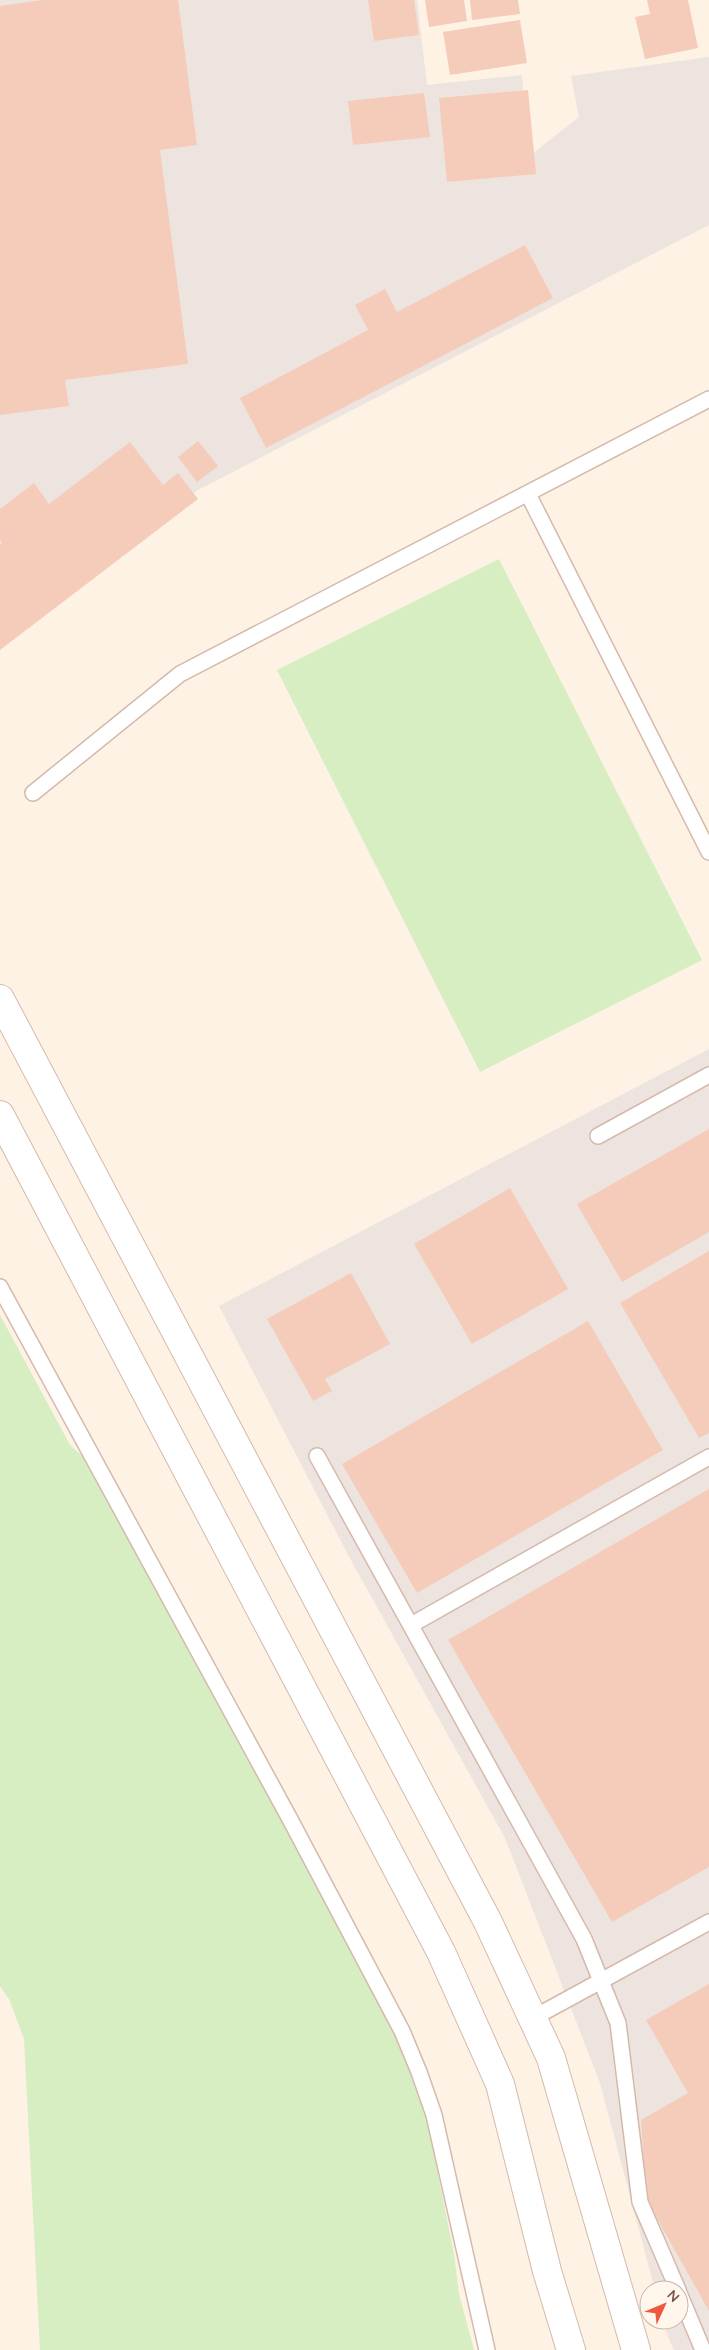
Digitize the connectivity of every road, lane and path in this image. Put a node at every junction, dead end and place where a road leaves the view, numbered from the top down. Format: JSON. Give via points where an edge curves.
{"nodes":[{"id":1,"x":709,"y":399,"type":"edge"},
{"id":2,"x":528,"y":494,"type":"junction"},
{"id":3,"x":33,"y":793,"type":"dead end"},
{"id":4,"x":709,"y":852,"type":"edge"},
{"id":5,"x":0,"y":999,"type":"edge"},
{"id":6,"x":709,"y":1075,"type":"edge"},
{"id":7,"x":0,"y":1115,"type":"edge"},
{"id":8,"x":598,"y":1136,"type":"dead end"},
{"id":9,"x":0,"y":1286,"type":"edge"},
{"id":10,"x":318,"y":1456,"type":"dead end"},
{"id":11,"x":709,"y":1457,"type":"edge"},
{"id":12,"x":411,"y":1625,"type":"junction"},
{"id":13,"x":709,"y":1922,"type":"edge"},
{"id":14,"x":602,"y":1983,"type":"junction"},
{"id":15,"x":533,"y":2018,"type":"junction"},
{"id":16,"x":673,"y":2280,"type":"edge"},
{"id":17,"x":689,"y":2318,"type":"edge"},
{"id":18,"x":487,"y":2350,"type":"edge"},
{"id":19,"x":571,"y":2350,"type":"edge"},
{"id":20,"x":636,"y":2350,"type":"edge"},
{"id":21,"x":703,"y":2350,"type":"edge"}],
"edges":[{"from":1,"to":2,"type":"lane"},
{"from":2,"to":3,"type":"lane","via":[[180,674]]},
{"from":2,"to":4,"type":"lane"},
{"from":5,"to":15,"type":"street","via":[[484,1913]]},
{"from":6,"to":8,"type":"lane"},
{"from":7,"to":19,"type":"street","via":[[441,1952],[500,2084],[547,2271]]},
{"from":9,"to":18,"type":"lane","via":[[402,2031],[434,2115]]},
{"from":10,"to":12,"type":"lane"},
{"from":11,"to":12,"type":"lane"},
{"from":12,"to":14,"type":"lane","via":[[584,1939]]},
{"from":13,"to":14,"type":"lane"},
{"from":14,"to":15,"type":"lane"},
{"from":14,"to":16,"type":"lane","via":[[618,2023],[640,2202]]},
{"from":15,"to":20,"type":"street","via":[[551,2058]]},
{"from":17,"to":21,"type":"lane"}]}
